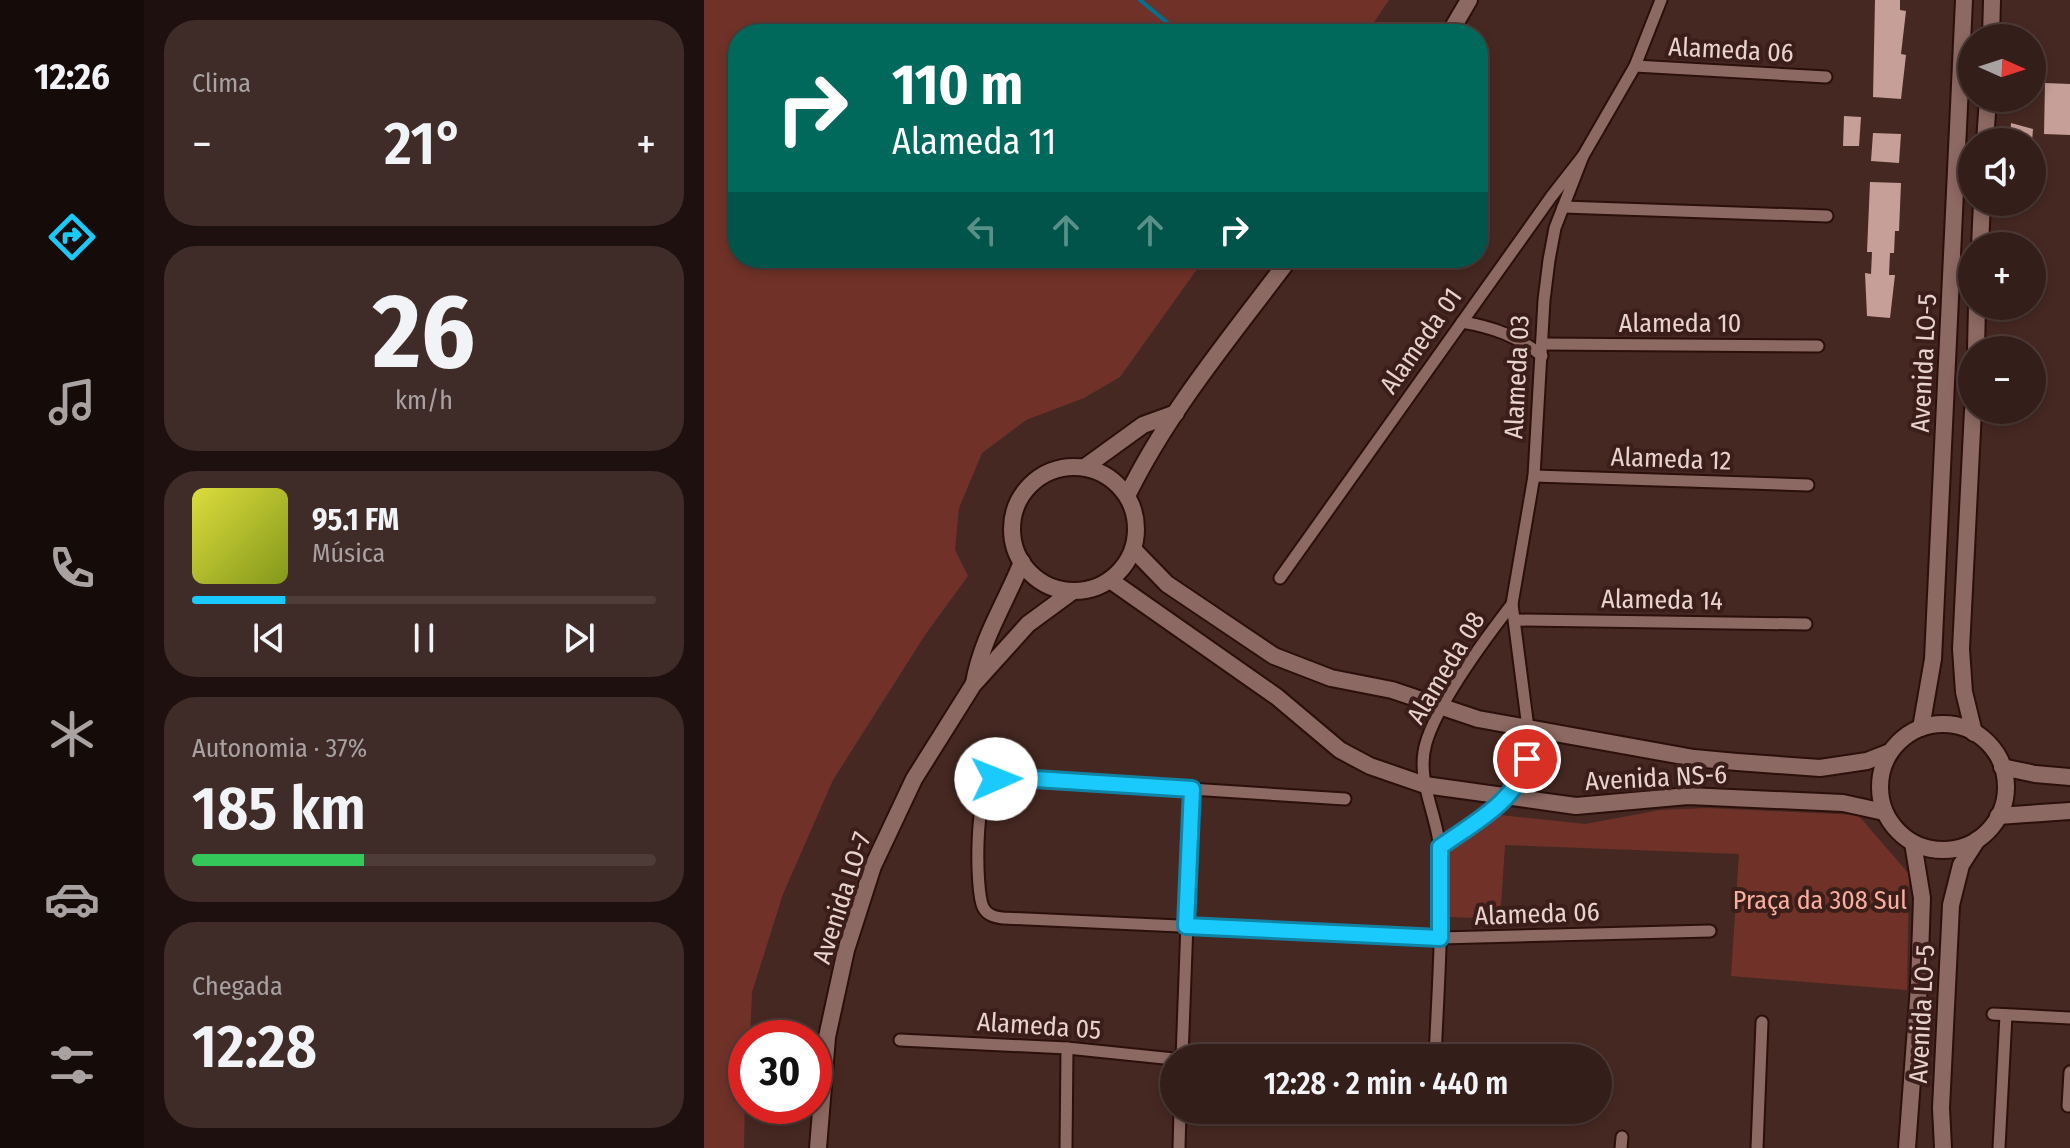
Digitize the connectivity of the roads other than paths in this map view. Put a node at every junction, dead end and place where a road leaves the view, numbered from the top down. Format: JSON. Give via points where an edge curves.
{"nodes":[{"id":1,"x":1469,"y":0,"type":"edge"},
{"id":2,"x":1661,"y":0,"type":"edge"},
{"id":3,"x":1964,"y":0,"type":"edge"},
{"id":4,"x":1992,"y":0,"type":"edge"},
{"id":5,"x":1455,"y":24,"type":"edge"},
{"id":6,"x":1991,"y":24,"type":"edge"},
{"id":7,"x":1635,"y":66,"type":"junction"},
{"id":8,"x":1826,"y":77,"type":"dead end"},
{"id":9,"x":1583,"y":156,"type":"junction"},
{"id":10,"x":1563,"y":207,"type":"junction"},
{"id":11,"x":1827,"y":216,"type":"dead end"},
{"id":12,"x":1283,"y":268,"type":"edge"},
{"id":13,"x":1462,"y":322,"type":"junction"},
{"id":14,"x":1818,"y":346,"type":"dead end"},
{"id":15,"x":1542,"y":350,"type":"junction"},
{"id":16,"x":1176,"y":413,"type":"junction"},
{"id":17,"x":1972,"y":424,"type":"edge"},
{"id":18,"x":1085,"y":467,"type":"junction"},
{"id":19,"x":1534,"y":476,"type":"junction"},
{"id":20,"x":1808,"y":485,"type":"dead end"},
{"id":21,"x":1127,"y":496,"type":"junction"},
{"id":22,"x":1133,"y":549,"type":"junction"},
{"id":23,"x":1022,"y":562,"type":"junction"},
{"id":24,"x":1280,"y":578,"type":"dead end"},
{"id":25,"x":1110,"y":580,"type":"junction"},
{"id":26,"x":1073,"y":591,"type":"junction"},
{"id":27,"x":1512,"y":604,"type":"junction"},
{"id":28,"x":1516,"y":620,"type":"junction"},
{"id":29,"x":1806,"y":624,"type":"dead end"},
{"id":30,"x":973,"y":685,"type":"junction"},
{"id":31,"x":1441,"y":708,"type":"junction"},
{"id":32,"x":1528,"y":728,"type":"junction"},
{"id":33,"x":1921,"y":728,"type":"junction"},
{"id":34,"x":1974,"y":733,"type":"junction"},
{"id":35,"x":1890,"y":752,"type":"junction"},
{"id":36,"x":2002,"y":767,"type":"junction"},
{"id":37,"x":2070,"y":777,"type":"edge"},
{"id":38,"x":1425,"y":785,"type":"junction"},
{"id":39,"x":1192,"y":789,"type":"junction"},
{"id":40,"x":1508,"y":797,"type":"junction"},
{"id":41,"x":1345,"y":799,"type":"dead end"},
{"id":42,"x":2070,"y":811,"type":"edge"},
{"id":43,"x":1884,"y":812,"type":"junction"},
{"id":44,"x":1998,"y":816,"type":"junction"},
{"id":45,"x":1977,"y":840,"type":"junction"},
{"id":46,"x":1913,"y":843,"type":"junction"},
{"id":47,"x":1440,"y":847,"type":"junction"},
{"id":48,"x":1186,"y":926,"type":"junction"},
{"id":49,"x":1710,"y":931,"type":"dead end"},
{"id":50,"x":1440,"y":938,"type":"junction"},
{"id":51,"x":2070,"y":1018,"type":"edge"},
{"id":52,"x":1762,"y":1022,"type":"dead end"},
{"id":53,"x":900,"y":1040,"type":"dead end"},
{"id":54,"x":1182,"y":1044,"type":"edge"},
{"id":55,"x":1436,"y":1044,"type":"edge"},
{"id":56,"x":1067,"y":1048,"type":"junction"},
{"id":57,"x":1160,"y":1058,"type":"edge"},
{"id":58,"x":2070,"y":1072,"type":"edge"},
{"id":59,"x":2068,"y":1106,"type":"dead end"},
{"id":60,"x":1180,"y":1124,"type":"edge"},
{"id":61,"x":818,"y":1148,"type":"edge"},
{"id":62,"x":1066,"y":1148,"type":"edge"},
{"id":63,"x":1179,"y":1148,"type":"edge"},
{"id":64,"x":1757,"y":1148,"type":"edge"},
{"id":65,"x":1907,"y":1148,"type":"edge"},
{"id":66,"x":1943,"y":1148,"type":"edge"},
{"id":67,"x":1999,"y":1148,"type":"edge"}],
"edges":[{"from":1,"to":5,"type":"street"},
{"from":2,"to":7,"type":"street","name":"Alameda 01"},
{"from":3,"to":33,"type":"street","name":"Avenida LO-5","via":[[1934,644]]},
{"from":4,"to":6,"type":"street"},
{"from":7,"to":8,"type":"street","name":"Alameda 06"},
{"from":7,"to":9,"type":"street","name":"Alameda 01"},
{"from":9,"to":10,"type":"street","name":"Alameda 03"},
{"from":9,"to":13,"type":"street","name":"Alameda 01"},
{"from":10,"to":11,"type":"street"},
{"from":10,"to":15,"type":"street","name":"Alameda 03","via":[[1549,260]]},
{"from":12,"to":16,"type":"street"},
{"from":13,"to":15,"type":"street","via":[[1491,327]]},
{"from":13,"to":24,"type":"street","name":"Alameda 01"},
{"from":14,"to":15,"type":"street","name":"Alameda 10"},
{"from":15,"to":19,"type":"street","name":"Alameda 03"},
{"from":16,"to":18,"type":"street","via":[[1143,425]]},
{"from":16,"to":21,"type":"street"},
{"from":17,"to":34,"type":"street","name":"Avenida LO-5","via":[[1961,649]]},
{"from":18,"to":21,"type":"street","via":[[1116,482]]},
{"from":18,"to":23,"type":"street","via":[[1065,467],[1029,486],[1018,503],[1013,532]]},
{"from":19,"to":20,"type":"street","name":"Alameda 12"},
{"from":19,"to":27,"type":"street","name":"Alameda 03"},
{"from":21,"to":22,"type":"street","via":[[1136,522]]},
{"from":22,"to":25,"type":"street"},
{"from":22,"to":31,"type":"street","name":"Avenida NS-6","via":[[1167,584],[1274,656],[1331,678],[1392,690]]},
{"from":23,"to":26,"type":"street","via":[[1044,583]]},
{"from":23,"to":30,"type":"street","name":"Avenida LO-7","via":[[987,638]]},
{"from":25,"to":26,"type":"street"},
{"from":25,"to":38,"type":"street","name":"Avenida NS-6","via":[[1277,697],[1340,750]]},
{"from":26,"to":30,"type":"street","name":"Avenida LO-7","via":[[1028,624]]},
{"from":27,"to":28,"type":"street","name":"Alameda 08"},
{"from":27,"to":31,"type":"street","name":"Alameda 08"},
{"from":28,"to":29,"type":"street","name":"Alameda 14"},
{"from":28,"to":32,"type":"street","name":"Alameda 08"},
{"from":30,"to":61,"type":"street","name":"Avenida LO-7","via":[[914,779],[873,866],[846,950],[827,1037]]},
{"from":31,"to":32,"type":"street","name":"Avenida NS-6"},
{"from":31,"to":38,"type":"street","name":"Alameda 08","via":[[1425,745]]},
{"from":32,"to":35,"type":"street","name":"Avenida NS-6","via":[[1694,758],[1806,767],[1846,765]]},
{"from":32,"to":40,"type":"street","name":"Alameda 08","via":[[1524,772]]},
{"from":33,"to":34,"type":"street","via":[[1939,724]]},
{"from":33,"to":35,"type":"street"},
{"from":34,"to":36,"type":"street","via":[[1991,747]]},
{"from":35,"to":43,"type":"street","via":[[1882,771]]},
{"from":36,"to":37,"type":"street"},
{"from":36,"to":44,"type":"street","via":[[2005,792]]},
{"from":38,"to":40,"type":"street","name":"Avenida NS-6"},
{"from":38,"to":47,"type":"street","name":"Alameda 08"},
{"from":39,"to":41,"type":"street"},
{"from":39,"to":48,"type":"street"},
{"from":39,"to":48,"type":"street","name":"Alameda 06","via":[[996,779],[981,798],[980,813],[978,881],[982,906],[993,917]]},
{"from":40,"to":43,"type":"street","name":"Avenida NS-6","via":[[1591,806],[1704,796],[1843,803]]},
{"from":40,"to":47,"type":"street","name":"Alameda 08"},
{"from":42,"to":44,"type":"street"},
{"from":43,"to":46,"type":"street"},
{"from":44,"to":45,"type":"street"},
{"from":45,"to":46,"type":"street","via":[[1956,849],[1934,850]]},
{"from":45,"to":66,"type":"street","name":"Avenida LO-5","via":[[1961,865],[1951,905]]},
{"from":46,"to":65,"type":"street","name":"Avenida LO-5","via":[[1922,898]]},
{"from":47,"to":50,"type":"street","name":"Alameda 08"},
{"from":48,"to":50,"type":"street","name":"Alameda 06"},
{"from":48,"to":54,"type":"street"},
{"from":49,"to":50,"type":"street","name":"Alameda 06"},
{"from":50,"to":55,"type":"street","name":"Alameda 08"},
{"from":51,"to":67,"type":"street","via":[[2000,1014]]},
{"from":52,"to":64,"type":"street"},
{"from":53,"to":56,"type":"street","name":"Alameda 05"},
{"from":56,"to":57,"type":"street","name":"Alameda 05"},
{"from":56,"to":62,"type":"street"},
{"from":58,"to":59,"type":"street"},
{"from":60,"to":63,"type":"street"}]}
